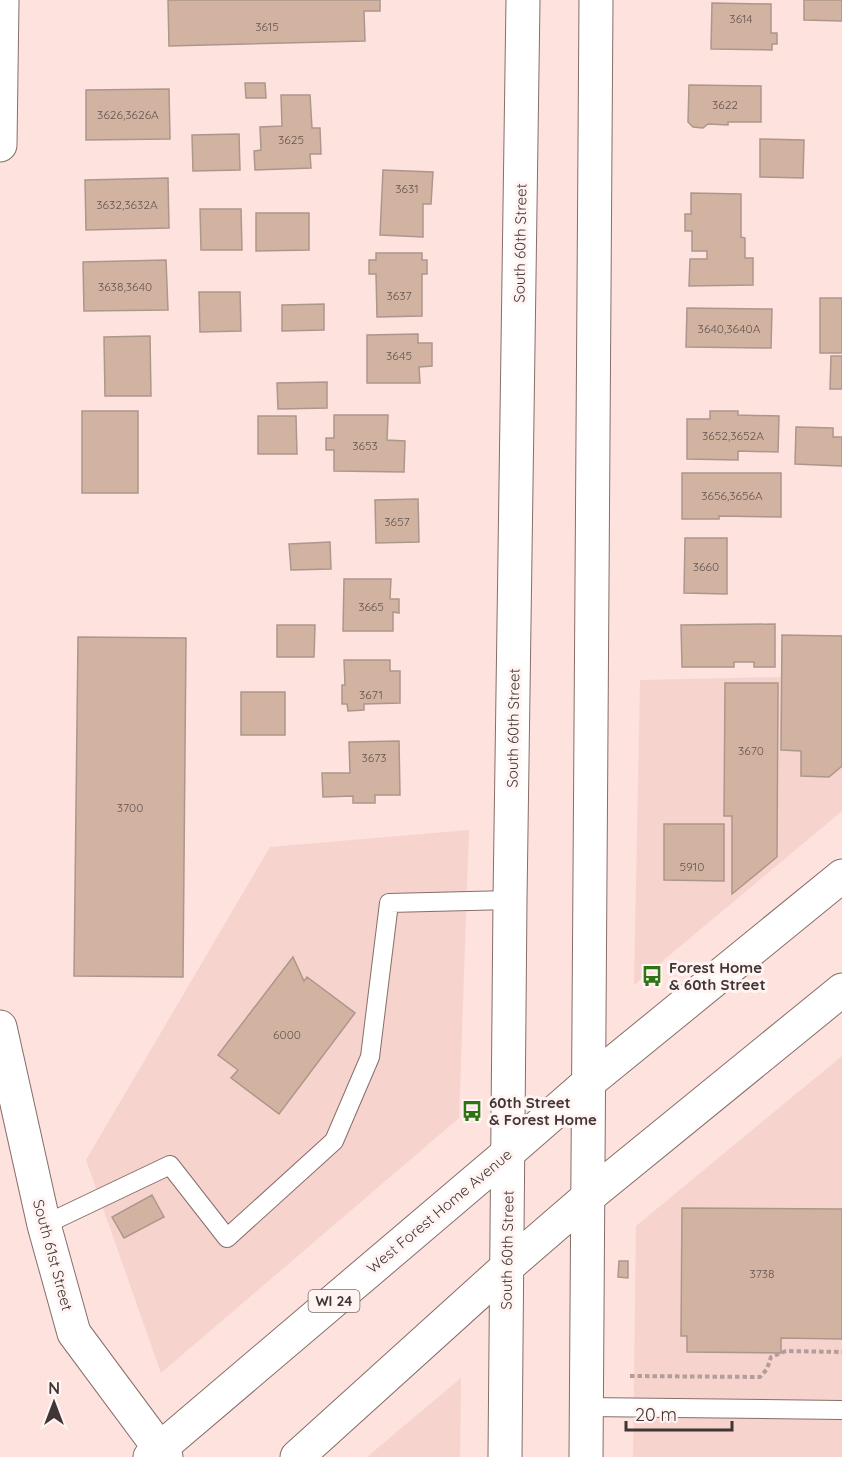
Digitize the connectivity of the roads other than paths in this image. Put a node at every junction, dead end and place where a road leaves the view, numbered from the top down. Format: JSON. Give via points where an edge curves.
{"nodes":[{"id":1,"x":2,"y":0,"type":"edge"},
{"id":2,"x":523,"y":0,"type":"edge"},
{"id":3,"x":596,"y":0,"type":"edge"},
{"id":4,"x":0,"y":145,"type":"edge"},
{"id":5,"x":842,"y":876,"type":"edge"},
{"id":6,"x":510,"y":900,"type":"junction"},
{"id":7,"x":842,"y":990,"type":"edge"},
{"id":8,"x":0,"y":1026,"type":"edge"},
{"id":9,"x":588,"y":1083,"type":"junction"},
{"id":10,"x":509,"y":1152,"type":"junction"},
{"id":11,"x":588,"y":1197,"type":"junction"},
{"id":12,"x":44,"y":1225,"type":"junction"},
{"id":13,"x":507,"y":1267,"type":"junction"},
{"id":14,"x":586,"y":1407,"type":"junction"},
{"id":15,"x":842,"y":1410,"type":"edge"},
{"id":16,"x":158,"y":1454,"type":"edge"},
{"id":17,"x":297,"y":1457,"type":"edge"},
{"id":18,"x":505,"y":1457,"type":"edge"},
{"id":19,"x":586,"y":1457,"type":"edge"}],
"edges":[{"from":1,"to":4,"type":"main road"},
{"from":2,"to":6,"type":"main road","name":"South 60th Street"},
{"from":3,"to":9,"type":"main road"},
{"from":5,"to":9,"type":"main road","name":"West Forest Home Avenue","number":"WI 24"},
{"from":6,"to":10,"type":"main road","name":"South 60th Street"},
{"from":6,"to":12,"type":"lane","via":[[389,903],[370,1057],[333,1141],[227,1238],[170,1165]]},
{"from":7,"to":11,"type":"main road"},
{"from":8,"to":12,"type":"main road","name":"South 61st Street"},
{"from":9,"to":10,"type":"main road","name":"West Forest Home Avenue","number":"WI 24"},
{"from":9,"to":11,"type":"main road"},
{"from":10,"to":13,"type":"main road","name":"South 60th Street"},
{"from":10,"to":16,"type":"main road","name":"West Forest Home Avenue","number":"WI 24"},
{"from":11,"to":13,"type":"main road"},
{"from":11,"to":14,"type":"main road"},
{"from":12,"to":16,"type":"main road","name":"South 61st Street","via":[[74,1334]]},
{"from":13,"to":17,"type":"main road"},
{"from":13,"to":18,"type":"main road","name":"South 60th Street"},
{"from":14,"to":15,"type":"lane"},
{"from":14,"to":19,"type":"main road"}]}
